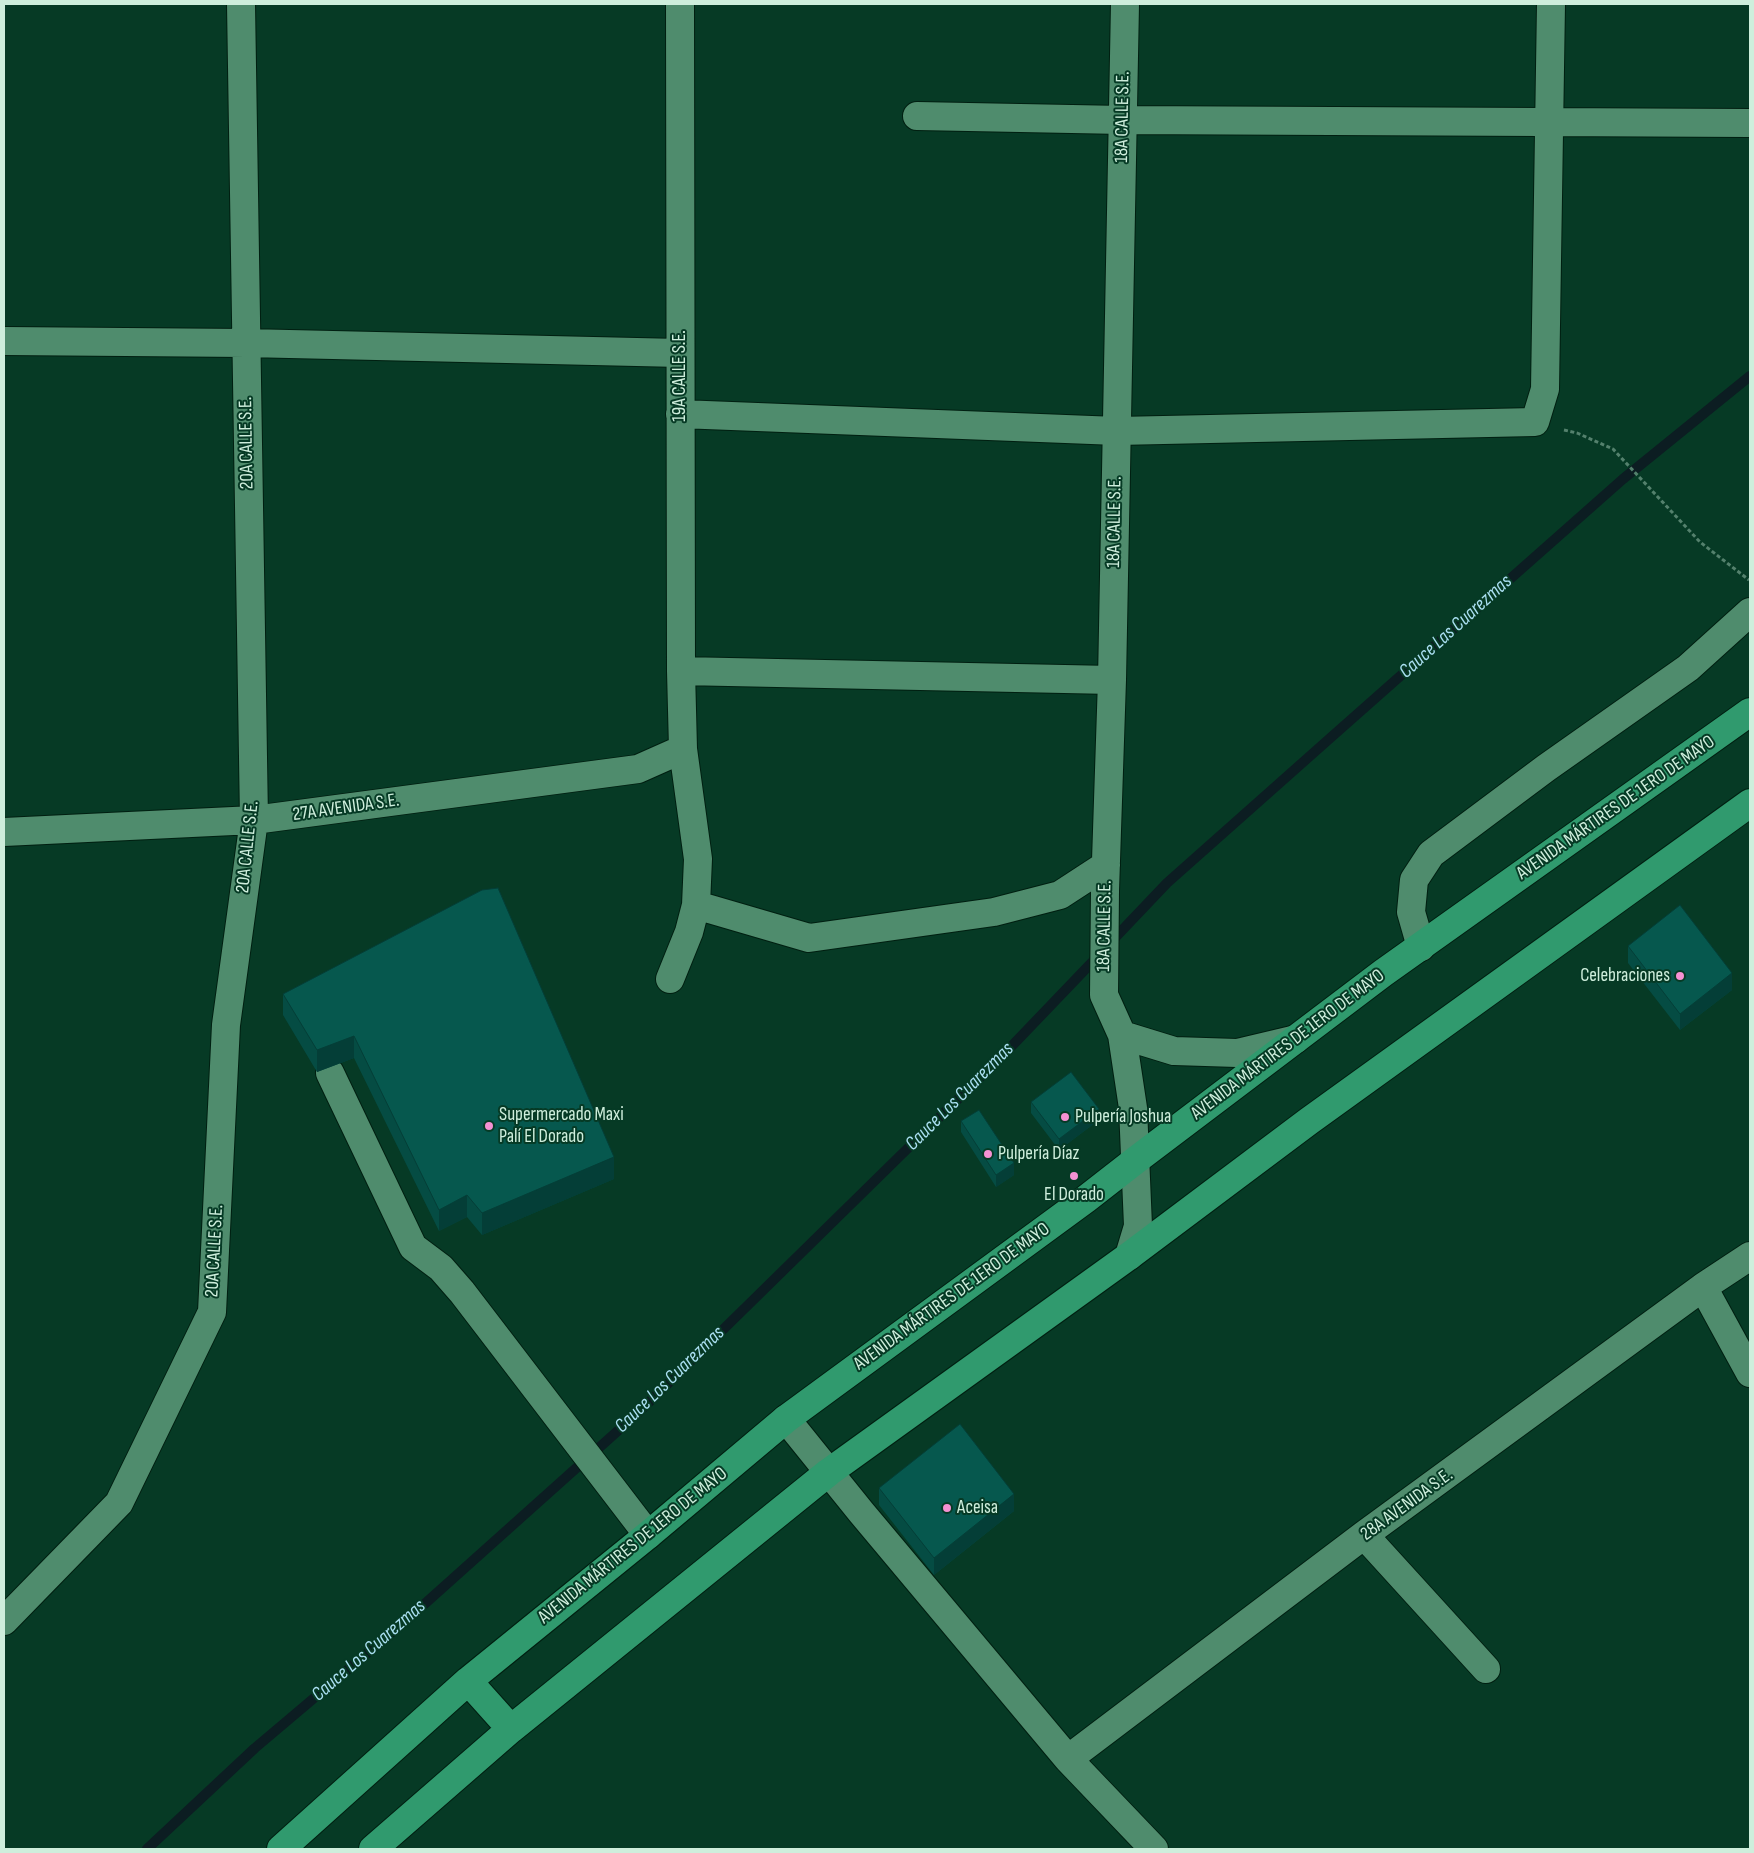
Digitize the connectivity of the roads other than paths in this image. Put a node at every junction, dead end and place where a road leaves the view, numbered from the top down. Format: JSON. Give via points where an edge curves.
{"nodes":[{"id":1,"x":240,"y":4,"type":"edge"},
{"id":2,"x":680,"y":4,"type":"edge"},
{"id":3,"x":1125,"y":4,"type":"edge"},
{"id":4,"x":1551,"y":4,"type":"edge"},
{"id":5,"x":917,"y":116,"type":"dead end"},
{"id":6,"x":1122,"y":120,"type":"junction"},
{"id":7,"x":1549,"y":122,"type":"junction"},
{"id":8,"x":1750,"y":123,"type":"edge"},
{"id":9,"x":4,"y":341,"type":"edge"},
{"id":10,"x":246,"y":343,"type":"junction"},
{"id":11,"x":680,"y":353,"type":"junction"},
{"id":12,"x":680,"y":414,"type":"junction"},
{"id":13,"x":1117,"y":432,"type":"junction"},
{"id":14,"x":1750,"y":612,"type":"edge"},
{"id":15,"x":681,"y":671,"type":"junction"},
{"id":16,"x":1112,"y":680,"type":"junction"},
{"id":17,"x":1750,"y":712,"type":"edge"},
{"id":18,"x":683,"y":749,"type":"junction"},
{"id":19,"x":1750,"y":803,"type":"edge"},
{"id":20,"x":254,"y":820,"type":"junction"},
{"id":21,"x":4,"y":832,"type":"edge"},
{"id":22,"x":1106,"y":878,"type":"junction"},
{"id":23,"x":696,"y":905,"type":"junction"},
{"id":24,"x":1421,"y":946,"type":"junction"},
{"id":25,"x":670,"y":979,"type":"dead end"},
{"id":26,"x":1122,"y":1035,"type":"junction"},
{"id":27,"x":1296,"y":1039,"type":"junction"},
{"id":28,"x":330,"y":1073,"type":"edge"},
{"id":29,"x":1136,"y":1160,"type":"junction"},
{"id":30,"x":1129,"y":1256,"type":"junction"},
{"id":31,"x":1750,"y":1256,"type":"edge"},
{"id":32,"x":1703,"y":1287,"type":"junction"},
{"id":33,"x":1750,"y":1373,"type":"edge"},
{"id":34,"x":786,"y":1419,"type":"junction"},
{"id":35,"x":829,"y":1472,"type":"junction"},
{"id":36,"x":648,"y":1535,"type":"junction"},
{"id":37,"x":1364,"y":1536,"type":"junction"},
{"id":38,"x":4,"y":1621,"type":"edge"},
{"id":39,"x":1486,"y":1669,"type":"dead end"},
{"id":40,"x":468,"y":1681,"type":"junction"},
{"id":41,"x":511,"y":1729,"type":"junction"},
{"id":42,"x":1068,"y":1759,"type":"junction"},
{"id":43,"x":281,"y":1849,"type":"edge"},
{"id":44,"x":373,"y":1849,"type":"edge"},
{"id":45,"x":1154,"y":1849,"type":"edge"}],
"edges":[{"from":1,"to":10,"type":"street","name":"20A CALLE S.E."},
{"from":2,"to":11,"type":"street","name":"19A CALLE S.E."},
{"from":3,"to":6,"type":"street","name":"18A CALLE S.E."},
{"from":4,"to":7,"type":"street"},
{"from":5,"to":6,"type":"street"},
{"from":6,"to":7,"type":"street"},
{"from":6,"to":13,"type":"street","name":"18A CALLE S.E."},
{"from":7,"to":8,"type":"street"},
{"from":7,"to":13,"type":"street","via":[[1545,390],[1535,422]]},
{"from":9,"to":10,"type":"street"},
{"from":10,"to":11,"type":"street"},
{"from":10,"to":20,"type":"street","name":"20A CALLE S.E."},
{"from":11,"to":12,"type":"street","name":"19A CALLE S.E."},
{"from":12,"to":13,"type":"street"},
{"from":12,"to":15,"type":"street","name":"19A CALLE S.E."},
{"from":13,"to":16,"type":"street","name":"18A CALLE S.E."},
{"from":14,"to":24,"type":"street","via":[[1688,668],[1431,854],[1414,880],[1411,912]]},
{"from":15,"to":16,"type":"street"},
{"from":15,"to":18,"type":"street","name":"19A CALLE S.E."},
{"from":16,"to":22,"type":"street","name":"18A CALLE S.E."},
{"from":17,"to":24,"type":"main road","name":"AVENIDA MÁRTIRES DE 1ERO DE MAYO"},
{"from":18,"to":20,"type":"street","name":"27A AVENIDA S.E.","via":[[638,769]]},
{"from":18,"to":23,"type":"street","name":"19A CALLE S.E.","via":[[698,859]]},
{"from":19,"to":30,"type":"main road","via":[[1309,1120]]},
{"from":20,"to":21,"type":"street","name":"27A AVENIDA S.E."},
{"from":20,"to":38,"type":"street","name":"20A CALLE S.E.","via":[[226,1025],[212,1312],[119,1503]]},
{"from":22,"to":23,"type":"street","via":[[1060,895],[994,912],[809,938]]},
{"from":22,"to":26,"type":"street","name":"18A CALLE S.E.","via":[[1104,995]]},
{"from":23,"to":25,"type":"street","name":"19A CALLE S.E."},
{"from":24,"to":27,"type":"main road","name":"AVENIDA MÁRTIRES DE 1ERO DE MAYO"},
{"from":26,"to":27,"type":"street","via":[[1174,1051],[1237,1053]]},
{"from":26,"to":29,"type":"street","name":"18A CALLE S.E.","via":[[1134,1108]]},
{"from":27,"to":29,"type":"main road","name":"AVENIDA MÁRTIRES DE 1ERO DE MAYO"},
{"from":28,"to":36,"type":"street","via":[[413,1247],[441,1268],[462,1292]]},
{"from":29,"to":30,"type":"street","name":"18A CALLE S.E.","via":[[1138,1226]]},
{"from":29,"to":34,"type":"main road","name":"AVENIDA MÁRTIRES DE 1ERO DE MAYO"},
{"from":30,"to":35,"type":"main road"},
{"from":31,"to":32,"type":"street","name":"28A AVENIDA S.E."},
{"from":32,"to":33,"type":"street"},
{"from":32,"to":37,"type":"street","name":"28A AVENIDA S.E."},
{"from":34,"to":35,"type":"street"},
{"from":34,"to":36,"type":"main road","name":"AVENIDA MÁRTIRES DE 1ERO DE MAYO"},
{"from":35,"to":41,"type":"main road"},
{"from":35,"to":42,"type":"street"},
{"from":36,"to":40,"type":"main road","name":"AVENIDA MÁRTIRES DE 1ERO DE MAYO"},
{"from":37,"to":39,"type":"street"},
{"from":37,"to":42,"type":"street","name":"28A AVENIDA S.E."},
{"from":40,"to":41,"type":"main road"},
{"from":40,"to":43,"type":"main road","name":"AVENIDA MÁRTIRES DE 1ERO DE MAYO"},
{"from":41,"to":44,"type":"main road"},
{"from":42,"to":45,"type":"street"}]}
